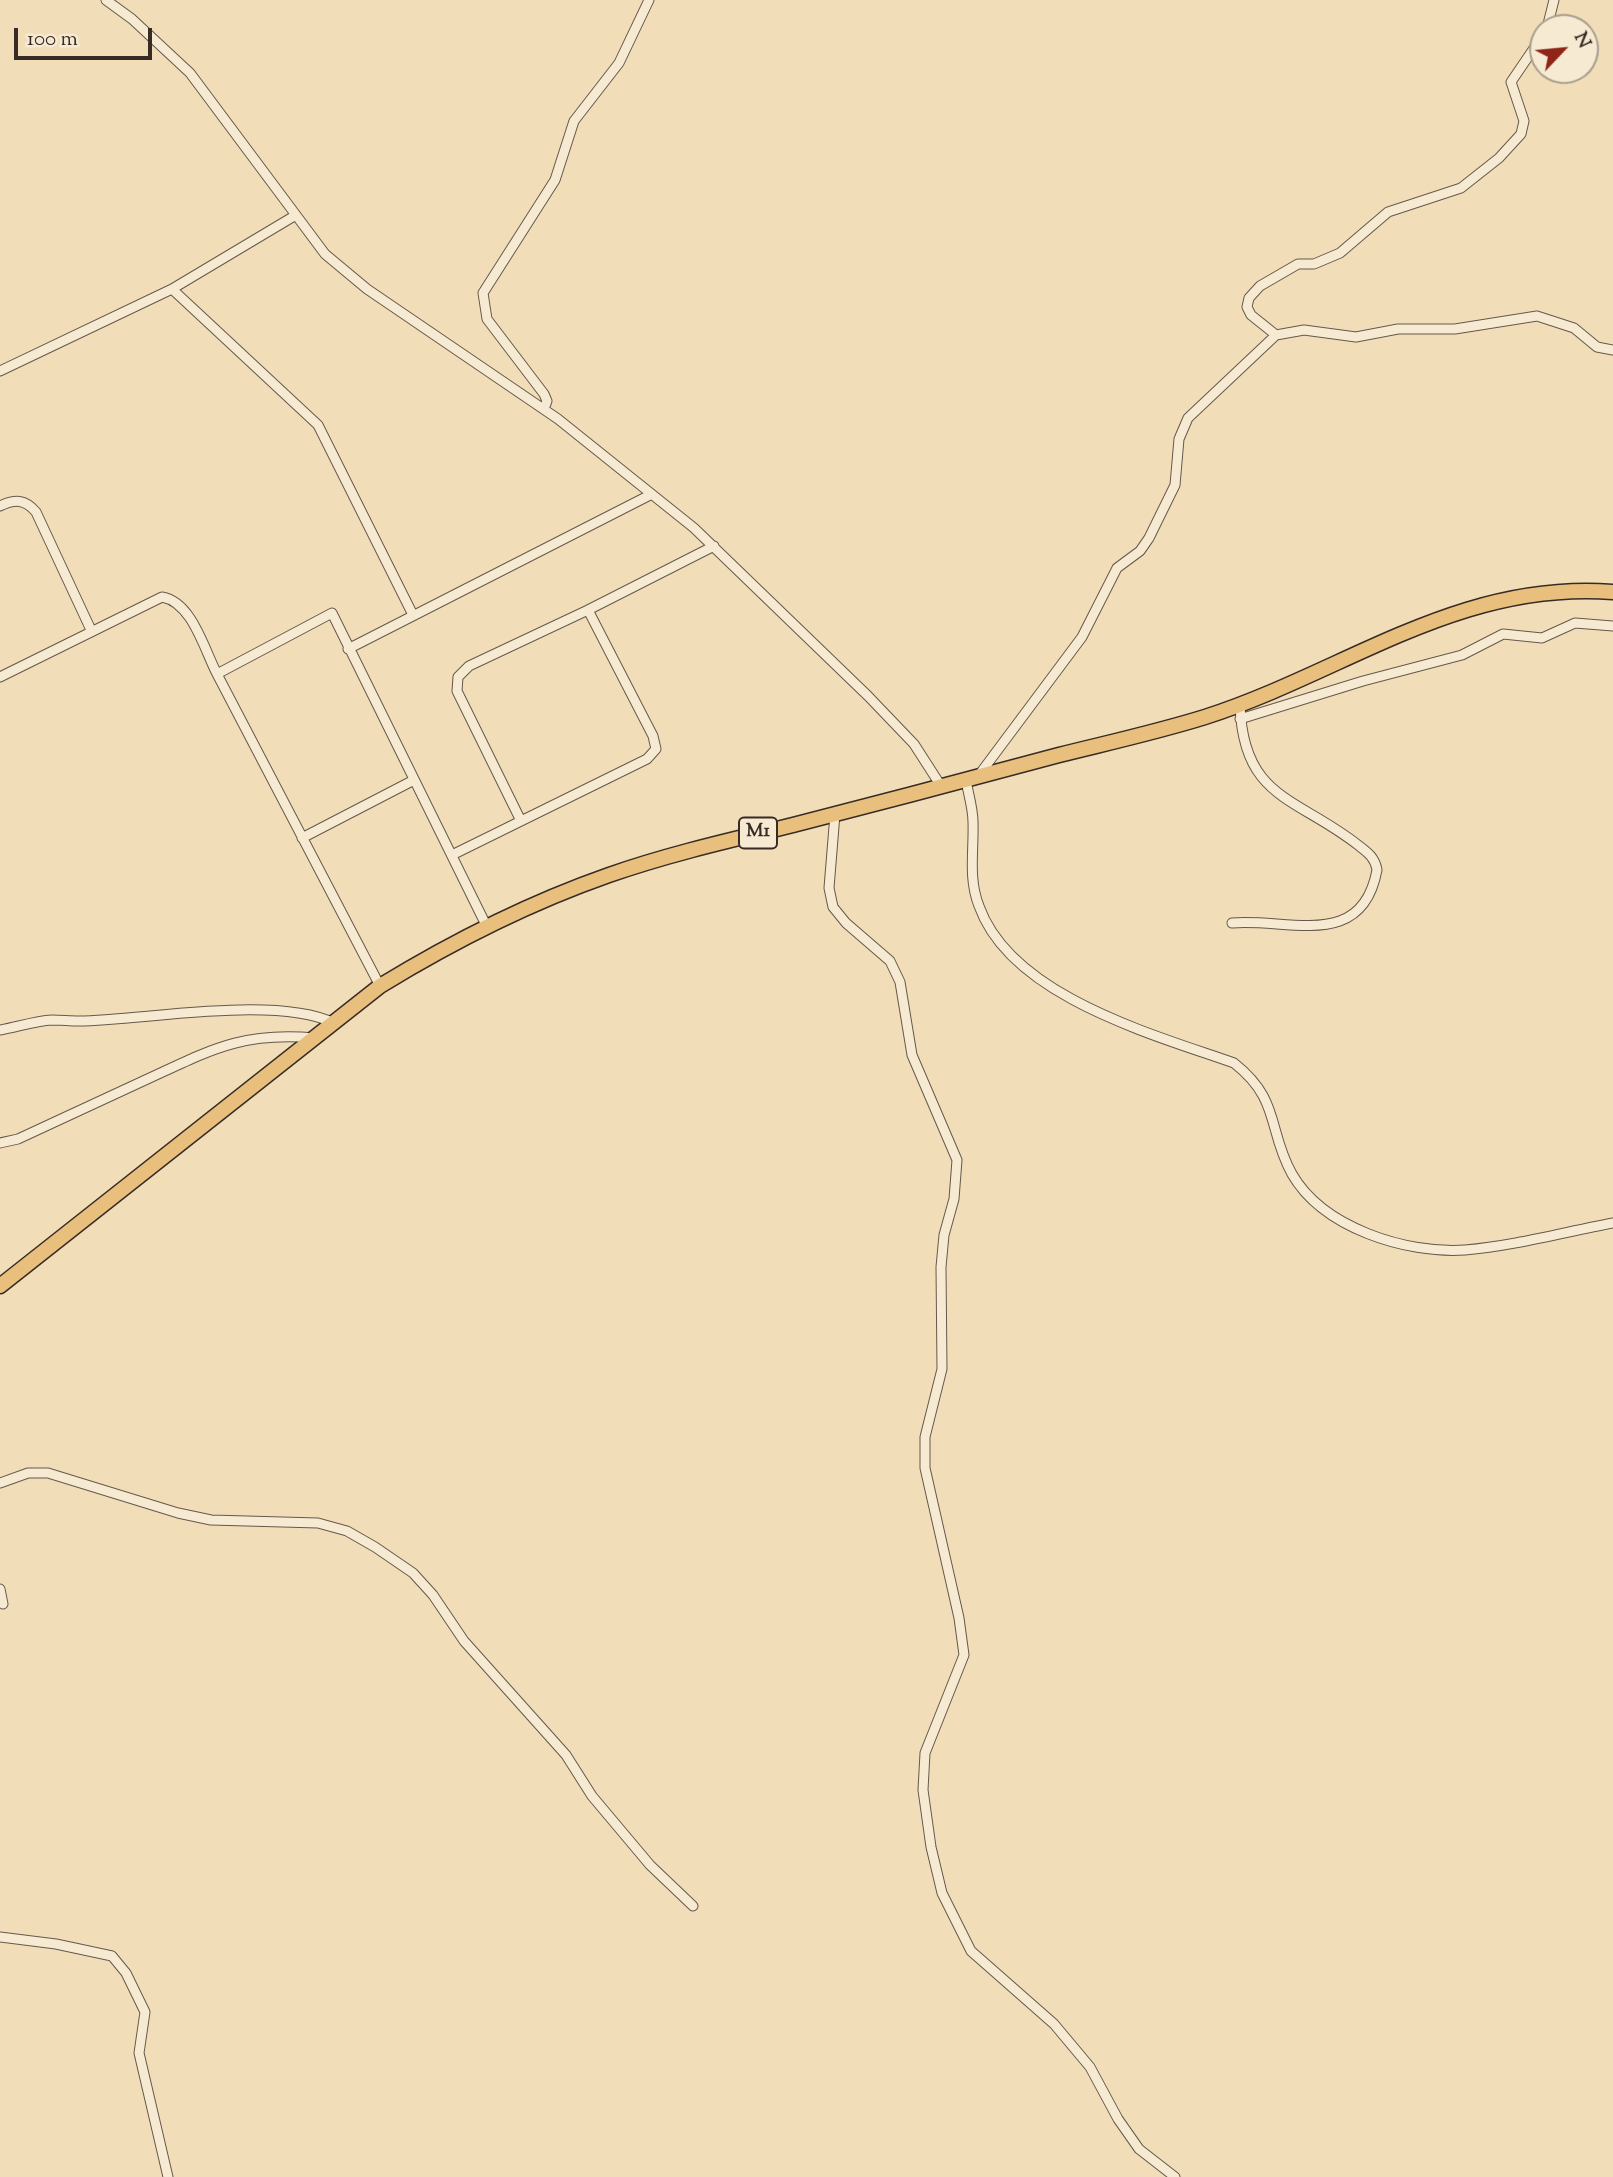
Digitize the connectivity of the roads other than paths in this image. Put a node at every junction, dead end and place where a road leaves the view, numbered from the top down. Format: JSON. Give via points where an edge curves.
{"nodes":[{"id":1,"x":106,"y":0,"type":"edge"},
{"id":2,"x":649,"y":0,"type":"edge"},
{"id":3,"x":1529,"y":56,"type":"edge"},
{"id":4,"x":296,"y":215,"type":"junction"},
{"id":5,"x":172,"y":289,"type":"junction"},
{"id":6,"x":1276,"y":335,"type":"junction"},
{"id":7,"x":1613,"y":349,"type":"edge"},
{"id":8,"x":0,"y":371,"type":"edge"},
{"id":9,"x":544,"y":410,"type":"junction"},
{"id":10,"x":650,"y":495,"type":"junction"},
{"id":11,"x":0,"y":506,"type":"edge"},
{"id":12,"x":714,"y":546,"type":"junction"},
{"id":13,"x":1613,"y":592,"type":"edge"},
{"id":14,"x":588,"y":610,"type":"junction"},
{"id":15,"x":413,"y":615,"type":"junction"},
{"id":16,"x":1613,"y":626,"type":"edge"},
{"id":17,"x":91,"y":630,"type":"junction"},
{"id":18,"x":348,"y":649,"type":"junction"},
{"id":19,"x":217,"y":674,"type":"junction"},
{"id":20,"x":0,"y":677,"type":"edge"},
{"id":21,"x":1240,"y":712,"type":"junction"},
{"id":22,"x":972,"y":778,"type":"junction"},
{"id":23,"x":414,"y":780,"type":"junction"},
{"id":24,"x":941,"y":786,"type":"junction"},
{"id":25,"x":835,"y":814,"type":"junction"},
{"id":26,"x":521,"y":821,"type":"junction"},
{"id":27,"x":302,"y":838,"type":"junction"},
{"id":28,"x":452,"y":855,"type":"junction"},
{"id":29,"x":1231,"y":923,"type":"dead end"},
{"id":30,"x":487,"y":927,"type":"junction"},
{"id":31,"x":380,"y":986,"type":"junction"},
{"id":32,"x":334,"y":1023,"type":"junction"},
{"id":33,"x":0,"y":1030,"type":"edge"},
{"id":34,"x":316,"y":1038,"type":"junction"},
{"id":35,"x":0,"y":1143,"type":"edge"},
{"id":36,"x":1613,"y":1223,"type":"edge"},
{"id":37,"x":0,"y":1286,"type":"edge"},
{"id":38,"x":0,"y":1483,"type":"edge"},
{"id":39,"x":0,"y":1589,"type":"edge"},
{"id":40,"x":3,"y":1604,"type":"dead end"},
{"id":41,"x":693,"y":1906,"type":"dead end"},
{"id":42,"x":0,"y":1937,"type":"edge"},
{"id":43,"x":167,"y":2177,"type":"edge"},
{"id":44,"x":1175,"y":2177,"type":"edge"}],
"edges":[{"from":1,"to":4,"type":"street","via":[[190,73]]},
{"from":2,"to":9,"type":"street","via":[[619,63],[574,121],[555,180],[483,293],[487,319],[544,394]]},
{"from":3,"to":6,"type":"street","via":[[1511,82],[1524,121],[1511,147],[1461,188],[1388,212],[1339,253],[1314,264],[1298,264],[1260,286],[1247,307]]},
{"from":4,"to":5,"type":"street"},
{"from":4,"to":9,"type":"street","via":[[325,254],[367,289]]},
{"from":5,"to":8,"type":"street"},
{"from":5,"to":15,"type":"street","via":[[318,425]]},
{"from":6,"to":7,"type":"street","via":[[1304,330],[1356,337],[1537,316],[1574,328],[1597,346]]},
{"from":6,"to":22,"type":"street","via":[[1188,418],[1179,439],[1175,485],[1149,538],[1118,568],[1082,637]]},
{"from":9,"to":10,"type":"street"},
{"from":10,"to":12,"type":"street"},
{"from":10,"to":15,"type":"street"},
{"from":11,"to":17,"type":"street","via":[[19,500],[36,512]]},
{"from":12,"to":14,"type":"street"},
{"from":12,"to":24,"type":"street","via":[[914,744]]},
{"from":13,"to":21,"type":"highway","number":"M1","via":[[1544,592],[1476,605],[1430,621]]},
{"from":14,"to":26,"type":"street","via":[[469,666],[458,677],[457,691]]},
{"from":14,"to":26,"type":"street","via":[[656,749],[647,759]]},
{"from":15,"to":18,"type":"street"},
{"from":16,"to":21,"type":"street","via":[[1574,623],[1542,638],[1503,634],[1462,655]]},
{"from":17,"to":19,"type":"street","via":[[162,597],[172,599],[183,606]]},
{"from":17,"to":20,"type":"street"},
{"from":18,"to":19,"type":"street","via":[[332,613]]},
{"from":18,"to":23,"type":"street"},
{"from":19,"to":27,"type":"street"},
{"from":21,"to":22,"type":"highway","number":"M1"},
{"from":21,"to":29,"type":"street","via":[[1248,753],[1259,775],[1273,790],[1370,854],[1377,870],[1362,907],[1339,922],[1303,928],[1273,921]]},
{"from":22,"to":24,"type":"highway","number":"M1"},
{"from":22,"to":36,"type":"street","via":[[971,877],[979,907],[996,939],[1063,996],[1234,1063],[1252,1077],[1269,1104],[1293,1175],[1318,1205],[1385,1242],[1464,1250]]},
{"from":23,"to":27,"type":"street"},
{"from":23,"to":28,"type":"street"},
{"from":24,"to":25,"type":"highway","number":"M1"},
{"from":25,"to":30,"type":"highway","number":"M1","via":[[610,874]]},
{"from":25,"to":44,"type":"street","via":[[829,888],[833,907],[890,961],[900,982],[912,1055],[957,1160],[941,1267],[942,1369],[925,1437],[925,1468],[964,1655],[925,1754],[923,1790],[942,1893],[971,1951],[1054,2024],[1090,2067],[1139,2149]]},
{"from":26,"to":28,"type":"street"},
{"from":27,"to":31,"type":"street"},
{"from":28,"to":30,"type":"street"},
{"from":30,"to":31,"type":"highway","number":"M1"},
{"from":31,"to":32,"type":"highway","number":"M1"},
{"from":32,"to":33,"type":"street","via":[[317,1015],[288,1012],[197,1012],[51,1020]]},
{"from":32,"to":34,"type":"highway","number":"M1"},
{"from":34,"to":35,"type":"street","via":[[279,1035],[229,1043],[18,1139]]},
{"from":34,"to":37,"type":"highway","number":"M1"},
{"from":38,"to":41,"type":"street","via":[[28,1473],[48,1473],[211,1520],[318,1523],[347,1531],[375,1547],[413,1573],[433,1595],[464,1641],[566,1755],[592,1796],[650,1865]]},
{"from":39,"to":40,"type":"street"},
{"from":42,"to":43,"type":"street","via":[[112,1956],[126,1973],[145,2012],[139,2053]]}]}
